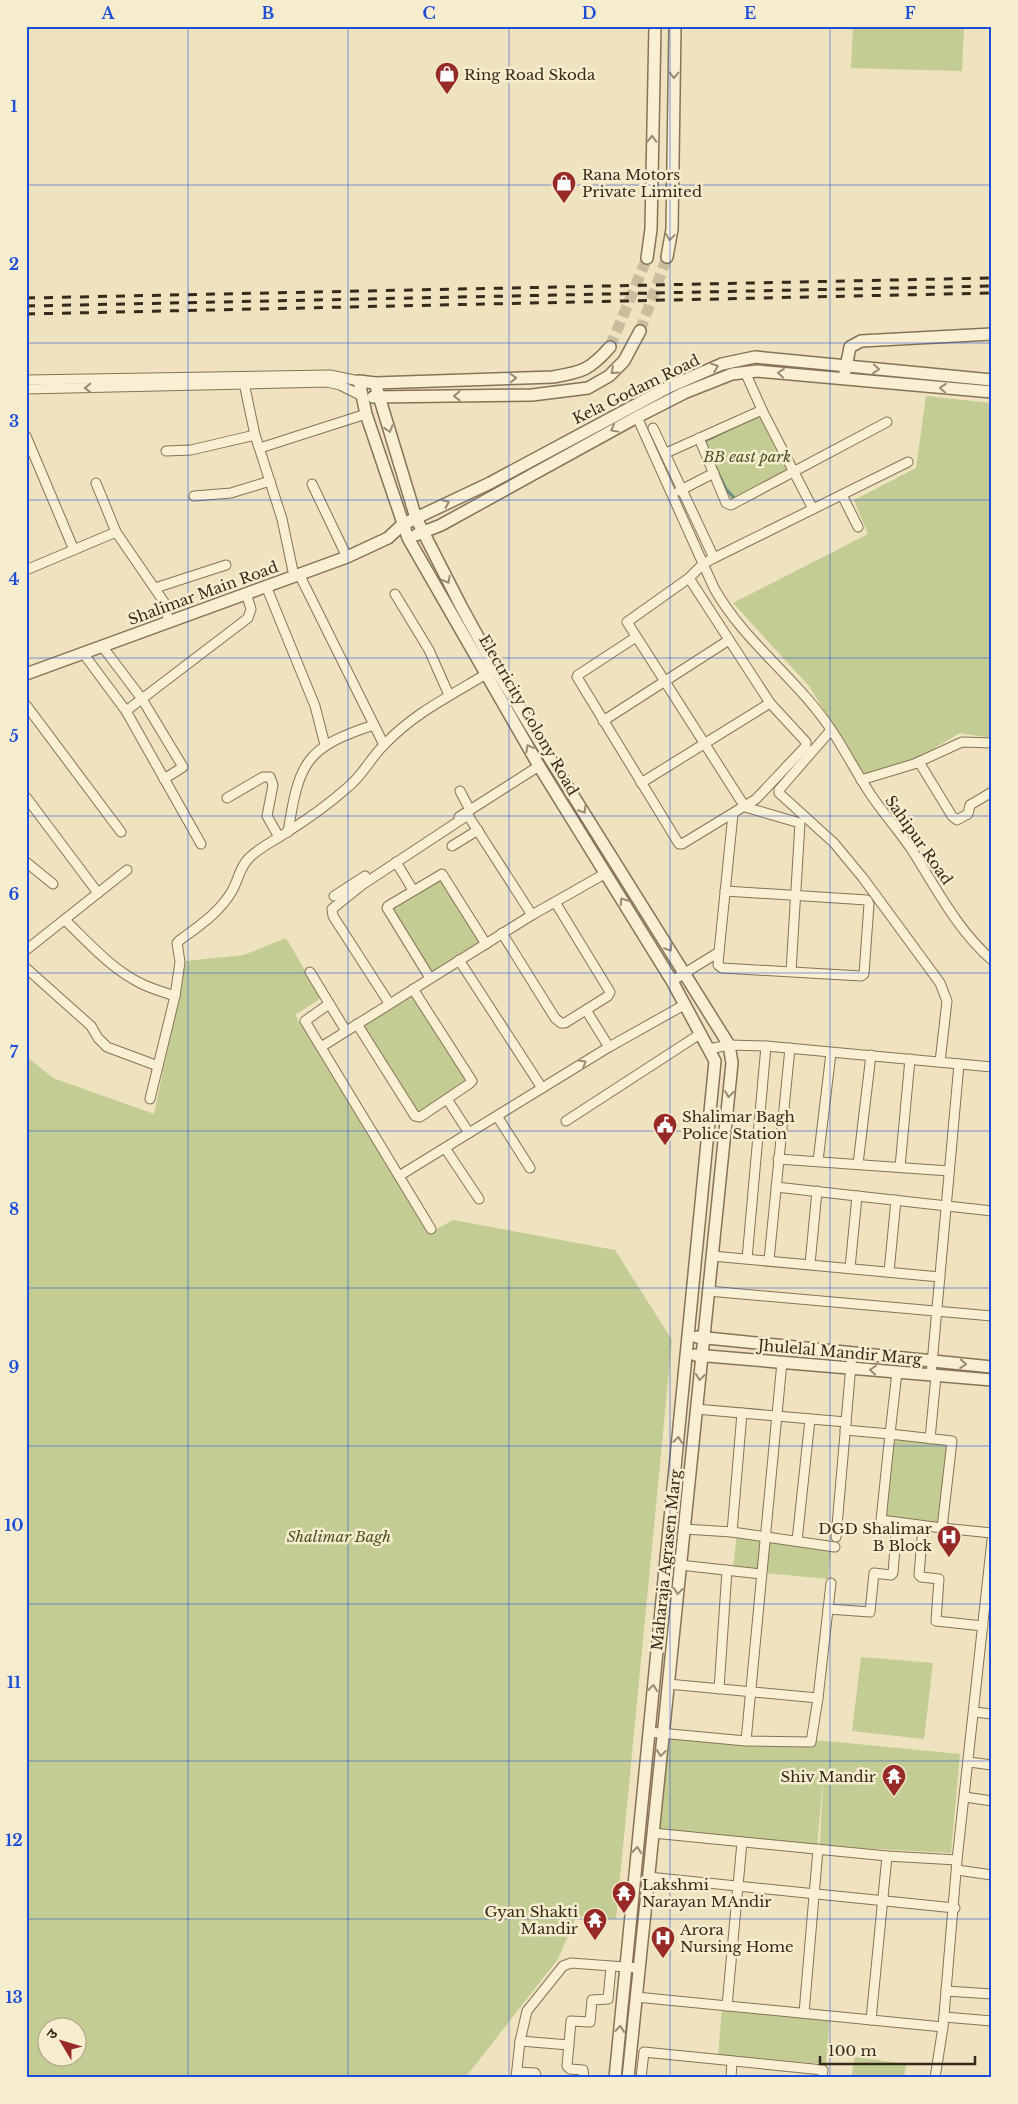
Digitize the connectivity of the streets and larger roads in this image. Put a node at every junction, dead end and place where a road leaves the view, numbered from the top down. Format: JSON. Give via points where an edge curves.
{"nodes":[{"id":1,"x":655,"y":26,"type":"edge"},
{"id":2,"x":675,"y":26,"type":"edge"},
{"id":3,"x":668,"y":257,"type":"tunnel mouth"},
{"id":4,"x":647,"y":258,"type":"tunnel mouth"},
{"id":5,"x":640,"y":331,"type":"tunnel mouth"},
{"id":6,"x":992,"y":334,"type":"edge"},
{"id":7,"x":610,"y":347,"type":"tunnel mouth"},
{"id":8,"x":755,"y":358,"type":"junction"},
{"id":9,"x":846,"y":366,"type":"junction"},
{"id":10,"x":751,"y":372,"type":"junction"},
{"id":11,"x":844,"y":379,"type":"junction"},
{"id":12,"x":26,"y":380,"type":"edge"},
{"id":13,"x":992,"y":380,"type":"edge"},
{"id":14,"x":359,"y":381,"type":"junction"},
{"id":15,"x":375,"y":382,"type":"junction"},
{"id":16,"x":244,"y":383,"type":"junction"},
{"id":17,"x":26,"y":390,"type":"edge"},
{"id":18,"x":992,"y":392,"type":"edge"},
{"id":19,"x":362,"y":396,"type":"junction"},
{"id":20,"x":379,"y":397,"type":"junction"},
{"id":21,"x":762,"y":410,"type":"junction"},
{"id":22,"x":366,"y":414,"type":"junction"},
{"id":23,"x":637,"y":417,"type":"junction"},
{"id":24,"x":887,"y":422,"type":"dead end"},
{"id":25,"x":654,"y":428,"type":"dead end"},
{"id":26,"x":255,"y":435,"type":"junction"},
{"id":27,"x":26,"y":436,"type":"edge"},
{"id":28,"x":699,"y":438,"type":"junction"},
{"id":29,"x":260,"y":448,"type":"junction"},
{"id":30,"x":166,"y":451,"type":"dead end"},
{"id":31,"x":666,"y":453,"type":"junction"},
{"id":32,"x":908,"y":462,"type":"dead end"},
{"id":33,"x":793,"y":471,"type":"junction"},
{"id":34,"x":714,"y":474,"type":"junction"},
{"id":35,"x":270,"y":481,"type":"junction"},
{"id":36,"x":96,"y":483,"type":"dead end"},
{"id":37,"x":312,"y":484,"type":"dead end"},
{"id":38,"x":683,"y":489,"type":"junction"},
{"id":39,"x":673,"y":494,"type":"junction"},
{"id":40,"x":842,"y":495,"type":"junction"},
{"id":41,"x":194,"y":496,"type":"dead end"},
{"id":42,"x":813,"y":509,"type":"junction"},
{"id":43,"x":416,"y":518,"type":"junction"},
{"id":44,"x":402,"y":526,"type":"junction"},
{"id":45,"x":858,"y":528,"type":"dead end"},
{"id":46,"x":116,"y":532,"type":"junction"},
{"id":47,"x":422,"y":532,"type":"junction"},
{"id":48,"x":388,"y":538,"type":"junction"},
{"id":49,"x":408,"y":538,"type":"junction"},
{"id":50,"x":74,"y":550,"type":"junction"},
{"id":51,"x":347,"y":557,"type":"junction"},
{"id":52,"x":714,"y":558,"type":"junction"},
{"id":53,"x":704,"y":564,"type":"junction"},
{"id":54,"x":226,"y":565,"type":"dead end"},
{"id":55,"x":26,"y":570,"type":"edge"},
{"id":56,"x":296,"y":575,"type":"junction"},
{"id":57,"x":689,"y":578,"type":"junction"},
{"id":58,"x":266,"y":586,"type":"junction"},
{"id":59,"x":155,"y":588,"type":"junction"},
{"id":60,"x":246,"y":593,"type":"junction"},
{"id":61,"x":394,"y":594,"type":"dead end"},
{"id":62,"x":169,"y":622,"type":"junction"},
{"id":63,"x":636,"y":636,"type":"junction"},
{"id":64,"x":729,"y":640,"type":"junction"},
{"id":65,"x":102,"y":646,"type":"junction"},
{"id":66,"x":83,"y":653,"type":"junction"},
{"id":67,"x":491,"y":671,"type":"junction"},
{"id":68,"x":26,"y":674,"type":"edge"},
{"id":69,"x":664,"y":681,"type":"junction"},
{"id":70,"x":449,"y":695,"type":"junction"},
{"id":71,"x":142,"y":699,"type":"junction"},
{"id":72,"x":770,"y":703,"type":"junction"},
{"id":73,"x":26,"y":705,"type":"edge"},
{"id":74,"x":126,"y":711,"type":"junction"},
{"id":75,"x":603,"y":721,"type":"junction"},
{"id":76,"x":374,"y":725,"type":"junction"},
{"id":77,"x":832,"y":730,"type":"junction"},
{"id":78,"x":992,"y":743,"type":"edge"},
{"id":79,"x":384,"y":744,"type":"junction"},
{"id":80,"x":704,"y":744,"type":"junction"},
{"id":81,"x":325,"y":745,"type":"junction"},
{"id":82,"x":919,"y":762,"type":"junction"},
{"id":83,"x":539,"y":766,"type":"junction"},
{"id":84,"x":164,"y":779,"type":"junction"},
{"id":85,"x":861,"y":780,"type":"junction"},
{"id":86,"x":641,"y":783,"type":"junction"},
{"id":87,"x":460,"y":791,"type":"dead end"},
{"id":88,"x":992,"y":792,"type":"edge"},
{"id":89,"x":26,"y":797,"type":"edge"},
{"id":90,"x":227,"y":798,"type":"dead end"},
{"id":91,"x":745,"y":807,"type":"junction"},
{"id":92,"x":470,"y":810,"type":"junction"},
{"id":93,"x":733,"y":814,"type":"junction"},
{"id":94,"x":478,"y":830,"type":"junction"},
{"id":95,"x":121,"y":832,"type":"dead end"},
{"id":96,"x":288,"y":832,"type":"junction"},
{"id":97,"x":279,"y":837,"type":"junction"},
{"id":98,"x":201,"y":844,"type":"dead end"},
{"id":99,"x":452,"y":846,"type":"dead end"},
{"id":100,"x":26,"y":862,"type":"edge"},
{"id":101,"x":396,"y":862,"type":"junction"},
{"id":102,"x":126,"y":870,"type":"dead end"},
{"id":103,"x":606,"y":873,"type":"junction"},
{"id":104,"x":53,"y":884,"type":"dead end"},
{"id":105,"x":414,"y":890,"type":"junction"},
{"id":106,"x":725,"y":891,"type":"junction"},
{"id":107,"x":98,"y":893,"type":"junction"},
{"id":108,"x":334,"y":896,"type":"dead end"},
{"id":109,"x":796,"y":896,"type":"junction"},
{"id":110,"x":554,"y":902,"type":"junction"},
{"id":111,"x":532,"y":915,"type":"junction"},
{"id":112,"x":64,"y":920,"type":"junction"},
{"id":113,"x":502,"y":934,"type":"junction"},
{"id":114,"x":486,"y":944,"type":"junction"},
{"id":115,"x":26,"y":950,"type":"edge"},
{"id":116,"x":719,"y":952,"type":"junction"},
{"id":117,"x":460,"y":960,"type":"junction"},
{"id":118,"x":992,"y":960,"type":"edge"},
{"id":119,"x":26,"y":968,"type":"edge"},
{"id":120,"x":791,"y":971,"type":"junction"},
{"id":121,"x":310,"y":972,"type":"dead end"},
{"id":122,"x":685,"y":974,"type":"junction"},
{"id":123,"x":430,"y":978,"type":"junction"},
{"id":124,"x":672,"y":981,"type":"junction"},
{"id":125,"x":413,"y":989,"type":"junction"},
{"id":126,"x":175,"y":996,"type":"junction"},
{"id":127,"x":329,"y":1004,"type":"junction"},
{"id":128,"x":389,"y":1004,"type":"junction"},
{"id":129,"x":684,"y":1005,"type":"junction"},
{"id":130,"x":586,"y":1010,"type":"junction"},
{"id":131,"x":357,"y":1024,"type":"junction"},
{"id":132,"x":346,"y":1031,"type":"junction"},
{"id":133,"x":700,"y":1034,"type":"junction"},
{"id":134,"x":729,"y":1045,"type":"junction"},
{"id":135,"x":766,"y":1046,"type":"junction"},
{"id":136,"x":321,"y":1047,"type":"junction"},
{"id":137,"x":609,"y":1047,"type":"junction"},
{"id":138,"x":790,"y":1048,"type":"junction"},
{"id":139,"x":709,"y":1049,"type":"junction"},
{"id":140,"x":830,"y":1053,"type":"junction"},
{"id":141,"x":871,"y":1055,"type":"junction"},
{"id":142,"x":910,"y":1059,"type":"junction"},
{"id":143,"x":940,"y":1062,"type":"junction"},
{"id":144,"x":959,"y":1064,"type":"junction"},
{"id":145,"x":158,"y":1066,"type":"junction"},
{"id":146,"x":992,"y":1067,"type":"edge"},
{"id":147,"x":542,"y":1088,"type":"junction"},
{"id":148,"x":150,"y":1099,"type":"dead end"},
{"id":149,"x":447,"y":1099,"type":"junction"},
{"id":150,"x":497,"y":1116,"type":"junction"},
{"id":151,"x":566,"y":1121,"type":"dead end"},
{"id":152,"x":469,"y":1133,"type":"junction"},
{"id":153,"x":445,"y":1148,"type":"junction"},
{"id":154,"x":778,"y":1158,"type":"junction"},
{"id":155,"x":818,"y":1161,"type":"junction"},
{"id":156,"x":858,"y":1164,"type":"junction"},
{"id":157,"x":900,"y":1167,"type":"junction"},
{"id":158,"x":530,"y":1168,"type":"dead end"},
{"id":159,"x":949,"y":1171,"type":"junction"},
{"id":160,"x":704,"y":1172,"type":"junction"},
{"id":161,"x":720,"y":1174,"type":"junction"},
{"id":162,"x":399,"y":1176,"type":"junction"},
{"id":163,"x":776,"y":1187,"type":"junction"},
{"id":164,"x":817,"y":1191,"type":"junction"},
{"id":165,"x":857,"y":1196,"type":"junction"},
{"id":166,"x":479,"y":1199,"type":"dead end"},
{"id":167,"x":896,"y":1200,"type":"junction"},
{"id":168,"x":945,"y":1205,"type":"junction"},
{"id":169,"x":992,"y":1210,"type":"edge"},
{"id":170,"x":431,"y":1229,"type":"dead end"},
{"id":171,"x":712,"y":1256,"type":"junction"},
{"id":172,"x":747,"y":1259,"type":"junction"},
{"id":173,"x":769,"y":1260,"type":"junction"},
{"id":174,"x":810,"y":1264,"type":"junction"},
{"id":175,"x":850,"y":1268,"type":"junction"},
{"id":176,"x":889,"y":1272,"type":"junction"},
{"id":177,"x":940,"y":1277,"type":"junction"},
{"id":178,"x":708,"y":1291,"type":"junction"},
{"id":179,"x":937,"y":1311,"type":"junction"},
{"id":180,"x":992,"y":1316,"type":"edge"},
{"id":181,"x":688,"y":1337,"type":"junction"},
{"id":182,"x":704,"y":1338,"type":"junction"},
{"id":183,"x":686,"y":1354,"type":"junction"},
{"id":184,"x":852,"y":1354,"type":"junction"},
{"id":185,"x":702,"y":1355,"type":"junction"},
{"id":186,"x":932,"y":1361,"type":"junction"},
{"id":187,"x":782,"y":1362,"type":"junction"},
{"id":188,"x":992,"y":1367,"type":"edge"},
{"id":189,"x":851,"y":1368,"type":"junction"},
{"id":190,"x":897,"y":1372,"type":"junction"},
{"id":191,"x":934,"y":1375,"type":"junction"},
{"id":192,"x":992,"y":1380,"type":"edge"},
{"id":193,"x":696,"y":1409,"type":"junction"},
{"id":194,"x":742,"y":1413,"type":"junction"},
{"id":195,"x":776,"y":1416,"type":"junction"},
{"id":196,"x":810,"y":1419,"type":"junction"},
{"id":197,"x":846,"y":1426,"type":"junction"},
{"id":198,"x":890,"y":1434,"type":"junction"},
{"id":199,"x":930,"y":1439,"type":"junction"},
{"id":200,"x":897,"y":1524,"type":"junction"},
{"id":201,"x":923,"y":1526,"type":"junction"},
{"id":202,"x":942,"y":1528,"type":"junction"},
{"id":203,"x":684,"y":1529,"type":"junction"},
{"id":204,"x":732,"y":1532,"type":"junction"},
{"id":205,"x":992,"y":1533,"type":"edge"},
{"id":206,"x":765,"y":1536,"type":"junction"},
{"id":207,"x":668,"y":1540,"type":"junction"},
{"id":208,"x":992,"y":1540,"type":"edge"},
{"id":209,"x":683,"y":1541,"type":"junction"},
{"id":210,"x":797,"y":1541,"type":"junction"},
{"id":211,"x":991,"y":1555,"type":"edge"},
{"id":212,"x":680,"y":1565,"type":"junction"},
{"id":213,"x":727,"y":1570,"type":"junction"},
{"id":214,"x":761,"y":1574,"type":"junction"},
{"id":215,"x":831,"y":1583,"type":"dead end"},
{"id":216,"x":989,"y":1596,"type":"edge"},
{"id":217,"x":828,"y":1609,"type":"junction"},
{"id":218,"x":983,"y":1626,"type":"junction"},
{"id":219,"x":668,"y":1684,"type":"junction"},
{"id":220,"x":719,"y":1690,"type":"junction"},
{"id":221,"x":750,"y":1692,"type":"junction"},
{"id":222,"x":818,"y":1698,"type":"junction"},
{"id":223,"x":974,"y":1712,"type":"junction"},
{"id":224,"x":992,"y":1714,"type":"edge"},
{"id":225,"x":649,"y":1732,"type":"junction"},
{"id":226,"x":663,"y":1733,"type":"junction"},
{"id":227,"x":746,"y":1741,"type":"junction"},
{"id":228,"x":969,"y":1762,"type":"junction"},
{"id":229,"x":992,"y":1764,"type":"edge"},
{"id":230,"x":965,"y":1798,"type":"junction"},
{"id":231,"x":992,"y":1801,"type":"edge"},
{"id":232,"x":653,"y":1833,"type":"junction"},
{"id":233,"x":742,"y":1842,"type":"junction"},
{"id":234,"x":818,"y":1849,"type":"junction"},
{"id":235,"x":887,"y":1856,"type":"junction"},
{"id":236,"x":957,"y":1860,"type":"junction"},
{"id":237,"x":957,"y":1870,"type":"junction"},
{"id":238,"x":992,"y":1875,"type":"edge"},
{"id":239,"x":648,"y":1877,"type":"junction"},
{"id":240,"x":738,"y":1886,"type":"junction"},
{"id":241,"x":814,"y":1894,"type":"junction"},
{"id":242,"x":883,"y":1901,"type":"junction"},
{"id":243,"x":955,"y":1908,"type":"junction"},
{"id":244,"x":611,"y":1967,"type":"junction"},
{"id":245,"x":626,"y":1967,"type":"junction"},
{"id":246,"x":639,"y":1968,"type":"junction"},
{"id":247,"x":946,"y":1991,"type":"junction"},
{"id":248,"x":992,"y":1994,"type":"edge"},
{"id":249,"x":636,"y":1997,"type":"junction"},
{"id":250,"x":727,"y":2006,"type":"junction"},
{"id":251,"x":804,"y":2013,"type":"junction"},
{"id":252,"x":872,"y":2020,"type":"junction"},
{"id":253,"x":992,"y":2021,"type":"edge"},
{"id":254,"x":943,"y":2022,"type":"junction"},
{"id":255,"x":520,"y":2041,"type":"junction"},
{"id":256,"x":569,"y":2044,"type":"junction"},
{"id":257,"x":732,"y":2061,"type":"junction"},
{"id":258,"x":517,"y":2075,"type":"edge"},
{"id":259,"x":537,"y":2078,"type":"edge"},
{"id":260,"x":584,"y":2078,"type":"edge"},
{"id":261,"x":615,"y":2078,"type":"edge"},
{"id":262,"x":628,"y":2078,"type":"edge"},
{"id":263,"x":642,"y":2078,"type":"edge"},
{"id":264,"x":731,"y":2078,"type":"edge"},
{"id":265,"x":822,"y":2078,"type":"edge"},
{"id":266,"x":934,"y":2078,"type":"edge"}],
"edges":[{"from":4,"to":1,"type":"street","one_way":true,"via":[[651,229]]},
{"from":2,"to":3,"type":"street","one_way":true,"via":[[672,229]]},
{"from":5,"to":20,"type":"street","one_way":true,"via":[[624,361],[609,376],[588,388],[532,395]]},
{"from":6,"to":9,"type":"street","via":[[861,341],[850,347]]},
{"from":15,"to":7,"type":"street","one_way":true,"via":[[553,377],[578,373],[596,363]]},
{"from":8,"to":9,"type":"street","name":"Kela Godam Road"},
{"from":8,"to":10,"type":"street"},
{"from":43,"to":8,"type":"street","name":"Kela Godam Road","one_way":true,"via":[[490,483],[669,386],[722,364]]},
{"from":9,"to":11,"type":"street"},
{"from":9,"to":13,"type":"street","name":"Kela Godam Road","one_way":true},
{"from":11,"to":10,"type":"street","name":"Kela Godam Road","one_way":true},
{"from":10,"to":21,"type":"street"},
{"from":10,"to":23,"type":"street","name":"Kela Godam Road","via":[[732,374]]},
{"from":18,"to":11,"type":"street","name":"Kela Godam Road","one_way":true},
{"from":12,"to":14,"type":"street","via":[[330,375]]},
{"from":14,"to":15,"type":"street"},
{"from":14,"to":19,"type":"street","name":"Electricity Colony Road"},
{"from":15,"to":20,"type":"street","name":"Electricity Colony Road"},
{"from":16,"to":17,"type":"street","one_way":true},
{"from":16,"to":19,"type":"street","via":[[328,382]]},
{"from":16,"to":26,"type":"street"},
{"from":19,"to":20,"type":"street"},
{"from":19,"to":22,"type":"street","name":"Electricity Colony Road"},
{"from":20,"to":43,"type":"street","name":"Electricity Colony Road","one_way":true},
{"from":21,"to":28,"type":"street"},
{"from":21,"to":33,"type":"street"},
{"from":22,"to":29,"type":"street"},
{"from":22,"to":44,"type":"street","name":"Electricity Colony Road"},
{"from":23,"to":39,"type":"street","name":"Sahipur Road"},
{"from":23,"to":47,"type":"street","name":"Kela Godam Road","one_way":true,"via":[[480,504]]},
{"from":24,"to":33,"type":"street"},
{"from":25,"to":31,"type":"street"},
{"from":26,"to":29,"type":"street"},
{"from":26,"to":30,"type":"street","via":[[191,450]]},
{"from":27,"to":50,"type":"street"},
{"from":28,"to":31,"type":"street"},
{"from":28,"to":34,"type":"street"},
{"from":29,"to":35,"type":"street"},
{"from":31,"to":38,"type":"street"},
{"from":32,"to":40,"type":"street"},
{"from":33,"to":34,"type":"street","via":[[731,505],[726,503]]},
{"from":33,"to":42,"type":"street"},
{"from":34,"to":38,"type":"street"},
{"from":35,"to":41,"type":"street","via":[[232,493]]},
{"from":35,"to":56,"type":"street"},
{"from":36,"to":46,"type":"street"},
{"from":37,"to":51,"type":"street"},
{"from":38,"to":39,"type":"street"},
{"from":38,"to":52,"type":"street"},
{"from":39,"to":53,"type":"street","name":"Sahipur Road"},
{"from":40,"to":42,"type":"street"},
{"from":40,"to":45,"type":"street"},
{"from":42,"to":52,"type":"street"},
{"from":43,"to":44,"type":"street","name":"Kela Godam Road"},
{"from":43,"to":47,"type":"street","name":"Electricity Colony Road"},
{"from":44,"to":48,"type":"street","name":"Shalimar Main Road"},
{"from":44,"to":49,"type":"street","name":"Electricity Colony Road"},
{"from":46,"to":50,"type":"street"},
{"from":46,"to":59,"type":"street"},
{"from":47,"to":49,"type":"street","name":"Kela Godam Road"},
{"from":47,"to":67,"type":"street","name":"Electricity Colony Road","one_way":true},
{"from":48,"to":49,"type":"street","name":"Shalimar Main Road"},
{"from":48,"to":51,"type":"street","name":"Shalimar Main Road"},
{"from":49,"to":67,"type":"street","name":"Electricity Colony Road"},
{"from":50,"to":55,"type":"street"},
{"from":51,"to":56,"type":"street","name":"Shalimar Main Road"},
{"from":52,"to":53,"type":"street"},
{"from":53,"to":57,"type":"street"},
{"from":53,"to":77,"type":"street","name":"Sahipur Road","via":[[724,606]]},
{"from":54,"to":59,"type":"street"},
{"from":56,"to":58,"type":"street","name":"Shalimar Main Road"},
{"from":56,"to":76,"type":"street"},
{"from":57,"to":63,"type":"street","via":[[627,622]]},
{"from":57,"to":64,"type":"street"},
{"from":58,"to":60,"type":"street","name":"Shalimar Main Road"},
{"from":58,"to":81,"type":"street","via":[[315,706]]},
{"from":59,"to":62,"type":"street","via":[[164,602]]},
{"from":60,"to":62,"type":"street","name":"Shalimar Main Road"},
{"from":60,"to":71,"type":"street","via":[[252,609],[248,618]]},
{"from":61,"to":70,"type":"street","via":[[429,650]]},
{"from":62,"to":65,"type":"street","name":"Shalimar Main Road"},
{"from":63,"to":69,"type":"street"},
{"from":63,"to":75,"type":"street","via":[[578,676]]},
{"from":64,"to":69,"type":"street"},
{"from":64,"to":72,"type":"street"},
{"from":65,"to":66,"type":"street","name":"Shalimar Main Road"},
{"from":65,"to":71,"type":"street"},
{"from":66,"to":68,"type":"street","name":"Shalimar Main Road"},
{"from":66,"to":74,"type":"street"},
{"from":67,"to":70,"type":"street"},
{"from":83,"to":67,"type":"street","name":"Electricity Colony Road","one_way":true},
{"from":67,"to":122,"type":"street","name":"Electricity Colony Road","one_way":true},
{"from":69,"to":75,"type":"street"},
{"from":69,"to":80,"type":"street"},
{"from":70,"to":79,"type":"street"},
{"from":71,"to":74,"type":"street"},
{"from":71,"to":84,"type":"street","via":[[183,766]]},
{"from":72,"to":80,"type":"street"},
{"from":72,"to":91,"type":"street","via":[[807,744],[760,796]]},
{"from":73,"to":95,"type":"street"},
{"from":74,"to":84,"type":"street"},
{"from":75,"to":86,"type":"street"},
{"from":76,"to":79,"type":"street"},
{"from":76,"to":81,"type":"street","via":[[344,734]]},
{"from":77,"to":85,"type":"street","name":"Sahipur Road"},
{"from":77,"to":143,"type":"street","via":[[779,793],[834,843],[940,983],[947,1001]]},
{"from":78,"to":82,"type":"street","via":[[962,742]]},
{"from":79,"to":96,"type":"street","via":[[349,787]]},
{"from":80,"to":86,"type":"street"},
{"from":80,"to":91,"type":"street"},
{"from":81,"to":96,"type":"street","via":[[301,774],[294,792]]},
{"from":82,"to":85,"type":"street"},
{"from":82,"to":88,"type":"street","via":[[955,819],[961,819],[969,813],[970,805]]},
{"from":83,"to":92,"type":"street"},
{"from":83,"to":103,"type":"street","name":"Electricity Colony Road"},
{"from":84,"to":98,"type":"street"},
{"from":85,"to":118,"type":"street","name":"Sahipur Road","via":[[967,934]]},
{"from":86,"to":93,"type":"street","via":[[680,844]]},
{"from":87,"to":92,"type":"street"},
{"from":89,"to":107,"type":"street"},
{"from":90,"to":97,"type":"street","via":[[263,777],[270,778],[273,785],[267,813]]},
{"from":91,"to":93,"type":"street"},
{"from":91,"to":109,"type":"street","via":[[800,823]]},
{"from":92,"to":108,"type":"street"},
{"from":93,"to":106,"type":"street"},
{"from":94,"to":99,"type":"street"},
{"from":94,"to":101,"type":"street","via":[[467,816]]},
{"from":94,"to":111,"type":"street"},
{"from":96,"to":97,"type":"street"},
{"from":97,"to":126,"type":"street","via":[[246,861],[223,904],[178,943],[180,962]]},
{"from":100,"to":104,"type":"street"},
{"from":101,"to":105,"type":"street"},
{"from":101,"to":128,"type":"street","via":[[332,909],[333,916]]},
{"from":102,"to":107,"type":"street"},
{"from":103,"to":110,"type":"street"},
{"from":124,"to":103,"type":"street","name":"Electricity Colony Road","one_way":true},
{"from":105,"to":114,"type":"street","via":[[442,874]]},
{"from":105,"to":123,"type":"street","via":[[387,908]]},
{"from":106,"to":109,"type":"street"},
{"from":106,"to":116,"type":"street"},
{"from":107,"to":112,"type":"street"},
{"from":109,"to":120,"type":"street"},
{"from":109,"to":120,"type":"street","via":[[865,900],[869,904],[864,975]]},
{"from":110,"to":111,"type":"street"},
{"from":110,"to":130,"type":"street","via":[[610,992]]},
{"from":111,"to":113,"type":"street"},
{"from":112,"to":115,"type":"street"},
{"from":112,"to":126,"type":"street","via":[[126,975]]},
{"from":113,"to":114,"type":"street"},
{"from":113,"to":130,"type":"street","via":[[558,1022],[565,1022]]},
{"from":114,"to":117,"type":"street"},
{"from":116,"to":120,"type":"street","via":[[718,965],[722,968]]},
{"from":116,"to":122,"type":"street"},
{"from":117,"to":123,"type":"street"},
{"from":117,"to":147,"type":"street"},
{"from":119,"to":145,"type":"street","via":[[92,1026],[106,1047]]},
{"from":121,"to":127,"type":"street"},
{"from":122,"to":124,"type":"street"},
{"from":122,"to":134,"type":"street","name":"Electricity Colony Road"},
{"from":123,"to":125,"type":"street"},
{"from":124,"to":129,"type":"street","name":"Electricity Colony Road"},
{"from":125,"to":128,"type":"street"},
{"from":125,"to":149,"type":"street","via":[[472,1081]]},
{"from":126,"to":145,"type":"street"},
{"from":127,"to":132,"type":"street"},
{"from":127,"to":136,"type":"street","via":[[305,1020]]},
{"from":128,"to":131,"type":"street"},
{"from":129,"to":133,"type":"street","name":"Electricity Colony Road"},
{"from":129,"to":137,"type":"street"},
{"from":130,"to":137,"type":"street"},
{"from":131,"to":132,"type":"street"},
{"from":131,"to":149,"type":"street","via":[[416,1117]]},
{"from":132,"to":136,"type":"street"},
{"from":133,"to":139,"type":"street","name":"Electricity Colony Road"},
{"from":133,"to":151,"type":"street"},
{"from":134,"to":135,"type":"street"},
{"from":134,"to":139,"type":"street"},
{"from":134,"to":161,"type":"street","name":"Maharaja Agrasen Marg","one_way":true,"via":[[732,1063]]},
{"from":135,"to":138,"type":"street"},
{"from":135,"to":172,"type":"street"},
{"from":136,"to":162,"type":"street"},
{"from":147,"to":137,"type":"street","one_way":true},
{"from":138,"to":140,"type":"street"},
{"from":138,"to":154,"type":"street"},
{"from":139,"to":160,"type":"street","name":"Maharaja Agrasen Marg","via":[[715,1061]]},
{"from":140,"to":141,"type":"street"},
{"from":140,"to":155,"type":"street"},
{"from":141,"to":142,"type":"street"},
{"from":141,"to":156,"type":"street"},
{"from":142,"to":143,"type":"street"},
{"from":142,"to":157,"type":"street"},
{"from":143,"to":144,"type":"street"},
{"from":144,"to":146,"type":"street"},
{"from":144,"to":159,"type":"street"},
{"from":145,"to":148,"type":"street"},
{"from":147,"to":150,"type":"street"},
{"from":149,"to":152,"type":"street"},
{"from":150,"to":152,"type":"street"},
{"from":150,"to":158,"type":"street"},
{"from":152,"to":153,"type":"street"},
{"from":153,"to":162,"type":"street"},
{"from":153,"to":166,"type":"street"},
{"from":154,"to":155,"type":"street"},
{"from":154,"to":163,"type":"street"},
{"from":155,"to":156,"type":"street"},
{"from":156,"to":157,"type":"street"},
{"from":157,"to":159,"type":"street"},
{"from":159,"to":168,"type":"street"},
{"from":160,"to":161,"type":"street"},
{"from":160,"to":181,"type":"street","name":"Maharaja Agrasen Marg"},
{"from":161,"to":171,"type":"street","name":"Maharaja Agrasen Marg"},
{"from":162,"to":170,"type":"street"},
{"from":163,"to":164,"type":"street"},
{"from":163,"to":173,"type":"street"},
{"from":164,"to":165,"type":"street"},
{"from":164,"to":174,"type":"street"},
{"from":165,"to":167,"type":"street"},
{"from":165,"to":175,"type":"street"},
{"from":167,"to":168,"type":"street"},
{"from":167,"to":176,"type":"street"},
{"from":168,"to":169,"type":"street"},
{"from":168,"to":177,"type":"street"},
{"from":171,"to":172,"type":"street"},
{"from":171,"to":178,"type":"street","name":"Maharaja Agrasen Marg"},
{"from":172,"to":173,"type":"street"},
{"from":173,"to":174,"type":"street"},
{"from":174,"to":175,"type":"street"},
{"from":175,"to":176,"type":"street"},
{"from":176,"to":177,"type":"street"},
{"from":177,"to":179,"type":"street"},
{"from":178,"to":179,"type":"street"},
{"from":178,"to":182,"type":"street","name":"Maharaja Agrasen Marg"},
{"from":179,"to":180,"type":"street"},
{"from":179,"to":186,"type":"street"},
{"from":181,"to":182,"type":"street","name":"Jhulelal Mandir Marg"},
{"from":181,"to":183,"type":"street","name":"Maharaja Agrasen Marg"},
{"from":182,"to":184,"type":"street","name":"Jhulelal Mandir Marg"},
{"from":182,"to":185,"type":"street","name":"Maharaja Agrasen Marg"},
{"from":183,"to":185,"type":"street","name":"Jhulelal Mandir Marg"},
{"from":207,"to":183,"type":"street","name":"Maharaja Agrasen Marg","one_way":true},
{"from":184,"to":186,"type":"street","name":"Jhulelal Mandir Marg"},
{"from":184,"to":189,"type":"street"},
{"from":185,"to":187,"type":"street","name":"Jhulelal Mandir Marg"},
{"from":185,"to":193,"type":"street","name":"Maharaja Agrasen Marg","one_way":true},
{"from":186,"to":188,"type":"street","name":"Jhulelal Mandir Marg","one_way":true},
{"from":186,"to":191,"type":"street"},
{"from":187,"to":189,"type":"street","name":"Jhulelal Mandir Marg"},
{"from":187,"to":195,"type":"street"},
{"from":190,"to":189,"type":"street","name":"Jhulelal Mandir Marg","one_way":true},
{"from":189,"to":197,"type":"street"},
{"from":190,"to":191,"type":"street","name":"Jhulelal Mandir Marg"},
{"from":190,"to":198,"type":"street"},
{"from":191,"to":192,"type":"street","name":"Jhulelal Mandir Marg"},
{"from":191,"to":199,"type":"street"},
{"from":193,"to":194,"type":"street"},
{"from":193,"to":203,"type":"street","name":"Maharaja Agrasen Marg"},
{"from":194,"to":195,"type":"street"},
{"from":194,"to":204,"type":"street"},
{"from":195,"to":196,"type":"street"},
{"from":195,"to":206,"type":"street"},
{"from":196,"to":197,"type":"street"},
{"from":196,"to":210,"type":"street"},
{"from":197,"to":198,"type":"street"},
{"from":197,"to":210,"type":"street","via":[[835,1542]]},
{"from":198,"to":199,"type":"street"},
{"from":198,"to":200,"type":"street","via":[[881,1519]]},
{"from":199,"to":202,"type":"street","via":[[952,1443]]},
{"from":200,"to":201,"type":"street"},
{"from":200,"to":217,"type":"street","via":[[892,1573],[874,1573],[870,1612]]},
{"from":201,"to":202,"type":"street"},
{"from":201,"to":218,"type":"street","via":[[919,1575],[939,1579],[936,1621]]},
{"from":202,"to":205,"type":"street"},
{"from":203,"to":204,"type":"street"},
{"from":203,"to":209,"type":"street","name":"Maharaja Agrasen Marg"},
{"from":204,"to":206,"type":"street"},
{"from":206,"to":210,"type":"street"},
{"from":206,"to":214,"type":"street"},
{"from":207,"to":209,"type":"street"},
{"from":225,"to":207,"type":"street","name":"Maharaja Agrasen Marg","one_way":true},
{"from":208,"to":211,"type":"street"},
{"from":209,"to":212,"type":"street","name":"Maharaja Agrasen Marg"},
{"from":211,"to":216,"type":"street"},
{"from":212,"to":213,"type":"street"},
{"from":212,"to":219,"type":"street","name":"Maharaja Agrasen Marg","one_way":true},
{"from":213,"to":214,"type":"street"},
{"from":213,"to":220,"type":"street"},
{"from":214,"to":221,"type":"street"},
{"from":215,"to":217,"type":"street"},
{"from":216,"to":218,"type":"street"},
{"from":217,"to":222,"type":"street"},
{"from":218,"to":223,"type":"street"},
{"from":219,"to":220,"type":"street"},
{"from":219,"to":226,"type":"street","name":"Maharaja Agrasen Marg"},
{"from":220,"to":221,"type":"street"},
{"from":221,"to":222,"type":"street"},
{"from":221,"to":227,"type":"street"},
{"from":222,"to":227,"type":"street","via":[[809,1743]]},
{"from":223,"to":224,"type":"street"},
{"from":223,"to":228,"type":"street"},
{"from":225,"to":226,"type":"street"},
{"from":245,"to":225,"type":"street","name":"Maharaja Agrasen Marg","one_way":true},
{"from":226,"to":227,"type":"street"},
{"from":226,"to":232,"type":"street","name":"Maharaja Agrasen Marg","one_way":true},
{"from":228,"to":229,"type":"street"},
{"from":228,"to":230,"type":"street"},
{"from":230,"to":231,"type":"street"},
{"from":230,"to":236,"type":"street"},
{"from":232,"to":233,"type":"street"},
{"from":232,"to":239,"type":"street","name":"Maharaja Agrasen Marg"},
{"from":233,"to":234,"type":"street"},
{"from":233,"to":240,"type":"street"},
{"from":234,"to":235,"type":"street"},
{"from":234,"to":241,"type":"street"},
{"from":235,"to":236,"type":"street"},
{"from":235,"to":242,"type":"street"},
{"from":236,"to":237,"type":"street"},
{"from":237,"to":238,"type":"street"},
{"from":237,"to":243,"type":"street"},
{"from":239,"to":240,"type":"street"},
{"from":239,"to":246,"type":"street","name":"Maharaja Agrasen Marg"},
{"from":240,"to":241,"type":"street"},
{"from":240,"to":250,"type":"street"},
{"from":241,"to":242,"type":"street"},
{"from":241,"to":251,"type":"street"},
{"from":242,"to":243,"type":"street"},
{"from":242,"to":252,"type":"street"},
{"from":243,"to":247,"type":"street"},
{"from":244,"to":245,"type":"street"},
{"from":244,"to":255,"type":"street","via":[[571,1963],[563,1966],[526,2011]]},
{"from":244,"to":256,"type":"street","via":[[608,1999],[592,2000],[590,2022],[571,2021]]},
{"from":245,"to":246,"type":"street"},
{"from":261,"to":245,"type":"street","name":"Maharaja Agrasen Marg","one_way":true},
{"from":246,"to":249,"type":"street","name":"Maharaja Agrasen Marg"},
{"from":247,"to":248,"type":"street"},
{"from":247,"to":254,"type":"street"},
{"from":249,"to":250,"type":"street"},
{"from":249,"to":262,"type":"street","name":"Maharaja Agrasen Marg"},
{"from":250,"to":251,"type":"street"},
{"from":251,"to":252,"type":"street"},
{"from":252,"to":254,"type":"street"},
{"from":253,"to":254,"type":"street"},
{"from":254,"to":266,"type":"street"},
{"from":255,"to":256,"type":"street"},
{"from":255,"to":258,"type":"street"},
{"from":256,"to":260,"type":"street","via":[[568,2068],[583,2070]]},
{"from":257,"to":263,"type":"street","via":[[644,2052]]},
{"from":257,"to":264,"type":"street"},
{"from":257,"to":265,"type":"street","via":[[823,2070]]},
{"from":258,"to":259,"type":"street","via":[[535,2073]]}]}
